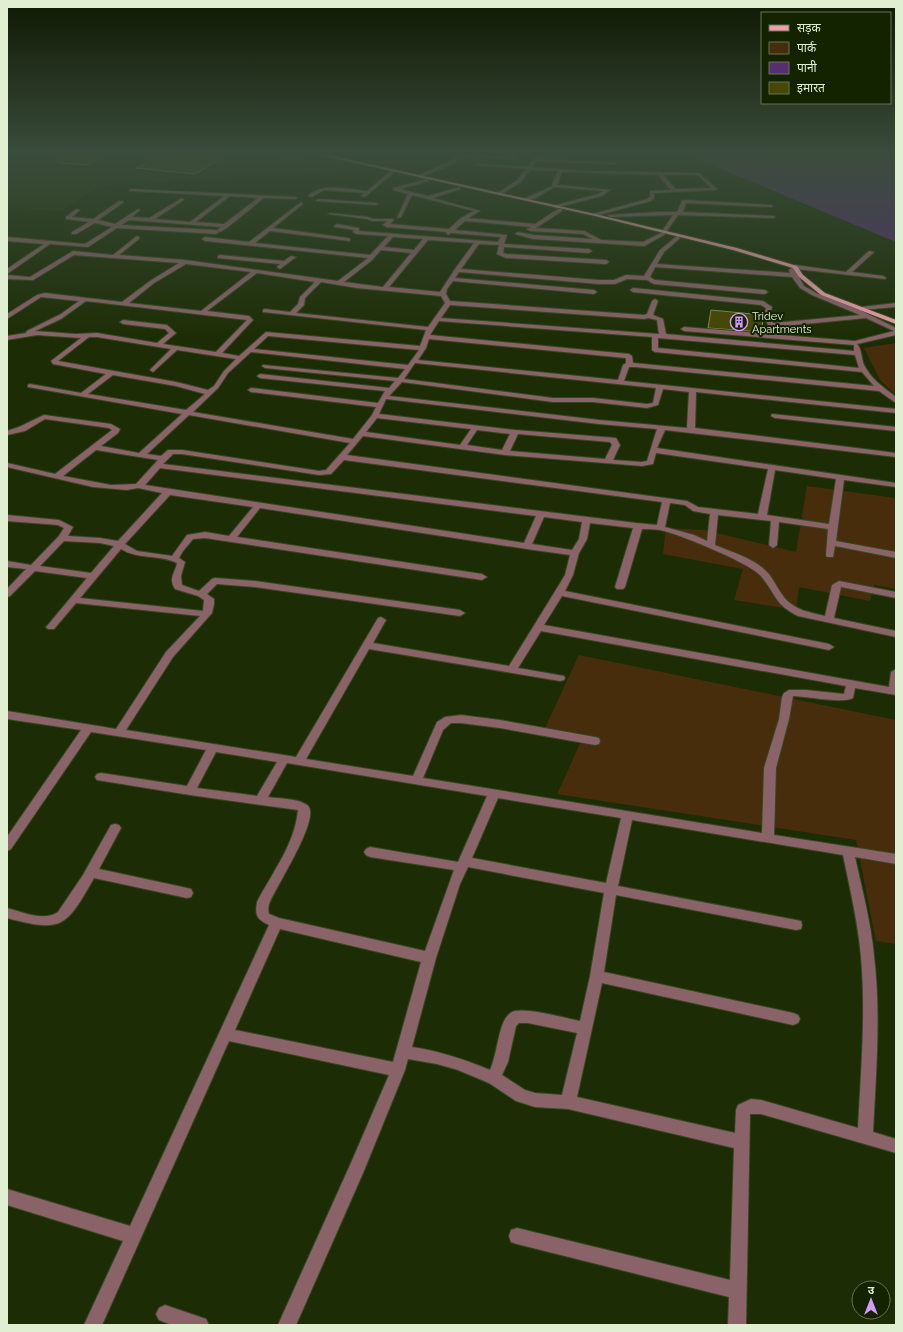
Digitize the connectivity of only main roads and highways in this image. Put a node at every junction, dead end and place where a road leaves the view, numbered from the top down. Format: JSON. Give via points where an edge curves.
{"nodes":[{"id":1,"x":588,"y":215,"type":"edge"},
{"id":2,"x":595,"y":215,"type":"edge"},
{"id":3,"x":663,"y":233,"type":"junction"},
{"id":4,"x":746,"y":254,"type":"junction"},
{"id":5,"x":896,"y":322,"type":"edge"}],
"edges":[{"from":1,"to":3,"type":"main road"},
{"from":2,"to":3,"type":"main road"},
{"from":3,"to":4,"type":"main road"},
{"from":3,"to":4,"type":"main road"},
{"from":4,"to":5,"type":"main road","via":[[794,267],[823,294]]}]}
